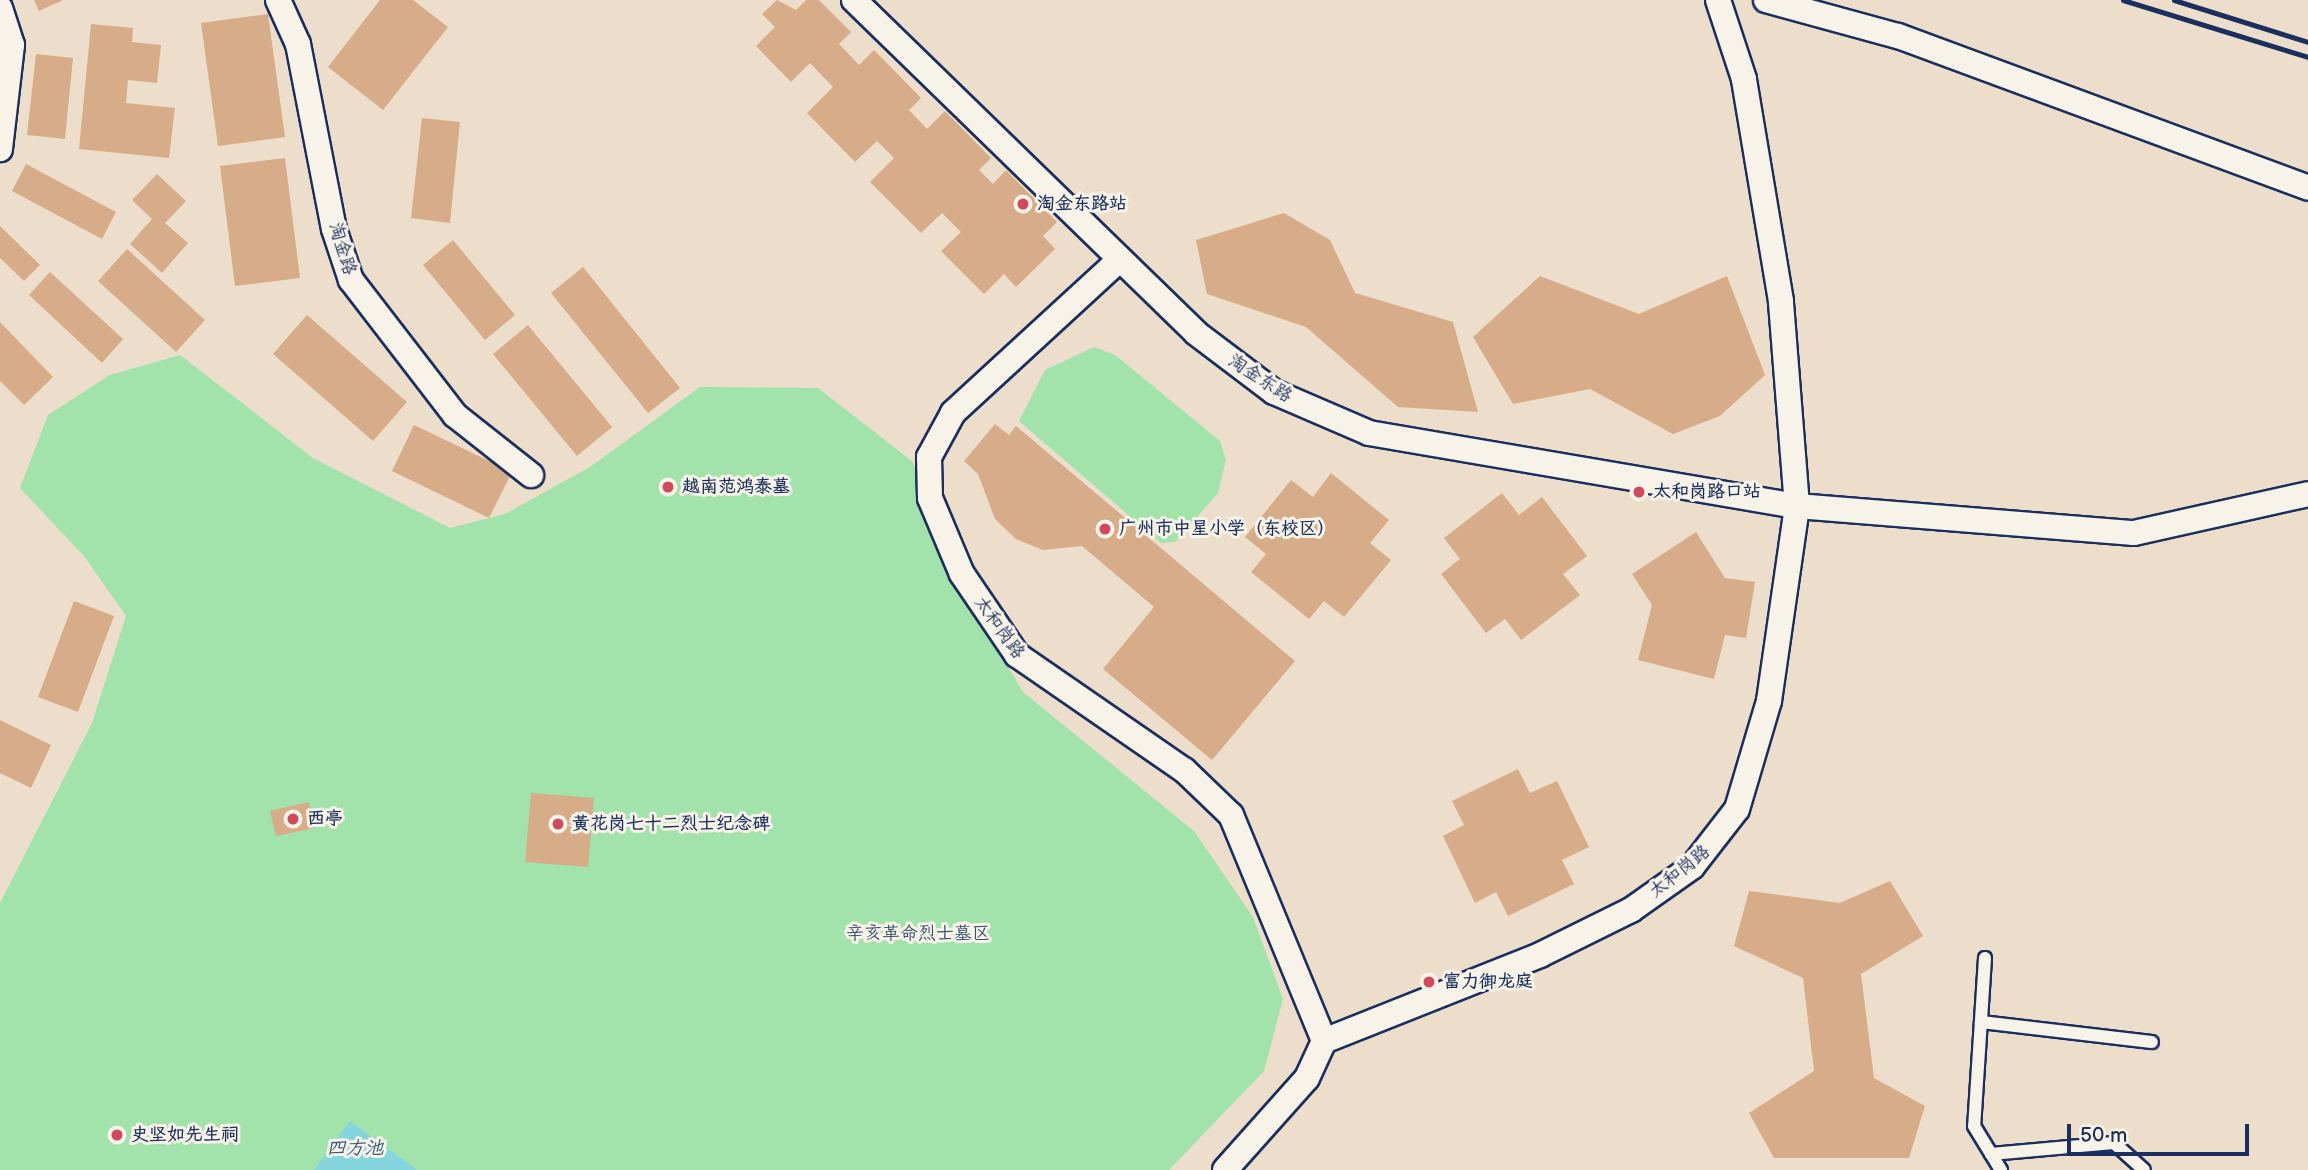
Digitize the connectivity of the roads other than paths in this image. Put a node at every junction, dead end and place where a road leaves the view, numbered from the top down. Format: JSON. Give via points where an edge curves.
{"nodes":[{"id":1,"x":278,"y":0,"type":"edge"},
{"id":2,"x":854,"y":0,"type":"edge"},
{"id":3,"x":1718,"y":0,"type":"edge"},
{"id":4,"x":1766,"y":0,"type":"edge"},
{"id":5,"x":0,"y":8,"type":"edge"},
{"id":6,"x":0,"y":149,"type":"edge"},
{"id":7,"x":2308,"y":188,"type":"edge"},
{"id":8,"x":1117,"y":262,"type":"junction"},
{"id":9,"x":531,"y":475,"type":"dead end"},
{"id":10,"x":2308,"y":494,"type":"edge"},
{"id":11,"x":1797,"y":506,"type":"junction"},
{"id":12,"x":1985,"y":958,"type":"dead end"},
{"id":13,"x":1981,"y":1022,"type":"junction"},
{"id":14,"x":1324,"y":1041,"type":"junction"},
{"id":15,"x":2152,"y":1042,"type":"dead end"},
{"id":16,"x":1991,"y":1154,"type":"junction"},
{"id":17,"x":1225,"y":1170,"type":"edge"},
{"id":18,"x":2001,"y":1170,"type":"edge"},
{"id":19,"x":2144,"y":1170,"type":"edge"}],
"edges":[{"from":1,"to":9,"type":"street","name":"淘金路","via":[[307,81],[334,229],[351,280],[455,415]]},
{"from":2,"to":8,"type":"street","name":"淘金东路"},
{"from":3,"to":11,"type":"street","name":"太和岗路","via":[[1744,79],[1781,301]]},
{"from":4,"to":7,"type":"street","via":[[1898,36]]},
{"from":5,"to":6,"type":"street","via":[[12,45]]},
{"from":8,"to":11,"type":"street","name":"淘金东路","via":[[1238,369],[1369,433]]},
{"from":8,"to":14,"type":"street","name":"太和岗路","via":[[953,414],[929,457],[930,498],[962,574],[1017,655],[1184,770],[1231,815]]},
{"from":10,"to":11,"type":"street","name":"淘金东路","via":[[2134,533]]},
{"from":11,"to":14,"type":"street","name":"太和岗路","via":[[1769,701],[1746,786],[1720,839],[1663,889],[1589,932]]},
{"from":12,"to":13,"type":"lane"},
{"from":13,"to":15,"type":"lane"},
{"from":13,"to":16,"type":"lane","via":[[1974,1126]]},
{"from":14,"to":17,"type":"street","via":[[1307,1077]]},
{"from":16,"to":18,"type":"lane"},
{"from":16,"to":19,"type":"lane","via":[[2114,1143]]}]}
